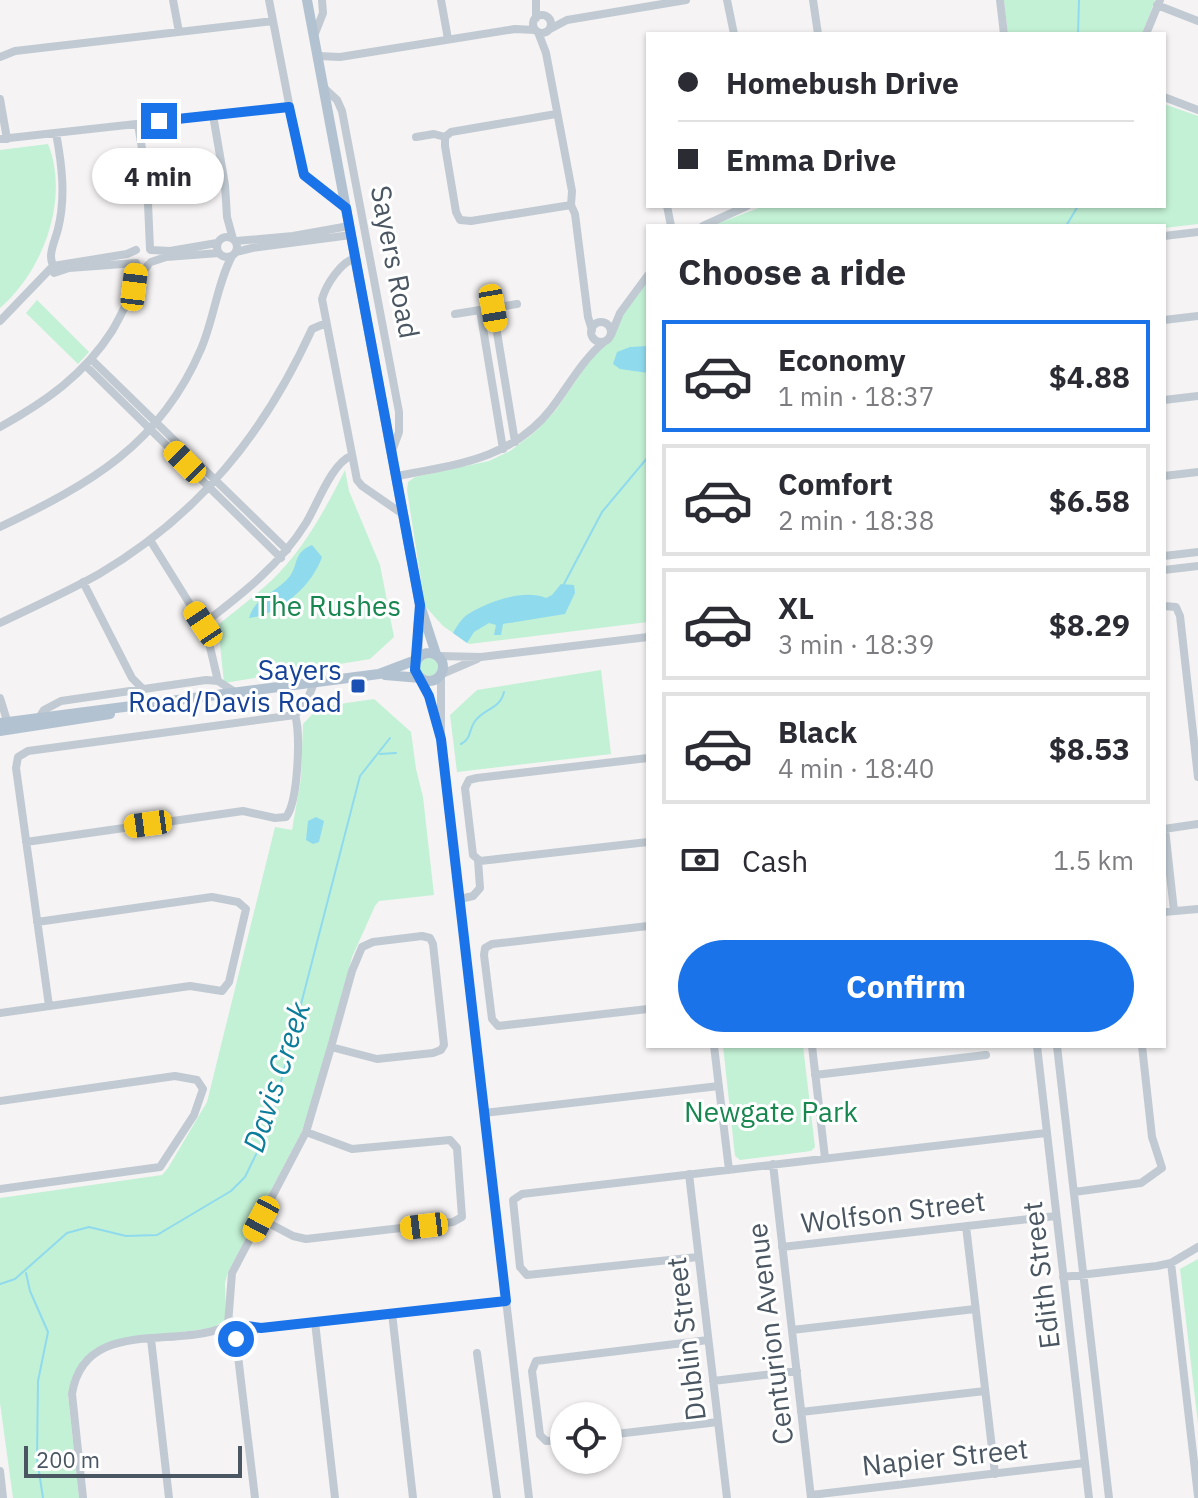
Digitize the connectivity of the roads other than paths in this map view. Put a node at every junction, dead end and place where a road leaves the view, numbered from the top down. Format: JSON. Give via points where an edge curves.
{"nodes":[{"id":1,"x":173,"y":0,"type":"edge"},
{"id":2,"x":269,"y":0,"type":"edge"},
{"id":3,"x":307,"y":0,"type":"edge"},
{"id":4,"x":322,"y":0,"type":"edge"},
{"id":5,"x":441,"y":0,"type":"edge"},
{"id":6,"x":538,"y":0,"type":"edge"},
{"id":7,"x":686,"y":0,"type":"edge"},
{"id":8,"x":727,"y":0,"type":"edge"},
{"id":9,"x":813,"y":0,"type":"edge"},
{"id":10,"x":1000,"y":0,"type":"edge"},
{"id":11,"x":1158,"y":3,"type":"edge"},
{"id":12,"x":547,"y":16,"type":"junction"},
{"id":13,"x":535,"y":19,"type":"junction"},
{"id":14,"x":567,"y":20,"type":"junction"},
{"id":15,"x":273,"y":21,"type":"junction"},
{"id":16,"x":1198,"y":21,"type":"edge"},
{"id":17,"x":515,"y":29,"type":"junction"},
{"id":18,"x":550,"y":30,"type":"junction"},
{"id":19,"x":536,"y":31,"type":"junction"},
{"id":20,"x":179,"y":32,"type":"junction"},
{"id":21,"x":734,"y":32,"type":"edge"},
{"id":22,"x":818,"y":32,"type":"edge"},
{"id":23,"x":1004,"y":32,"type":"edge"},
{"id":24,"x":1147,"y":32,"type":"edge"},
{"id":25,"x":314,"y":36,"type":"junction"},
{"id":26,"x":448,"y":39,"type":"junction"},
{"id":27,"x":0,"y":49,"type":"edge"},
{"id":28,"x":15,"y":51,"type":"junction"},
{"id":29,"x":546,"y":53,"type":"junction"},
{"id":30,"x":0,"y":57,"type":"edge"},
{"id":31,"x":319,"y":61,"type":"junction"},
{"id":32,"x":324,"y":88,"type":"junction"},
{"id":33,"x":1166,"y":98,"type":"edge"},
{"id":34,"x":0,"y":99,"type":"edge"},
{"id":35,"x":289,"y":107,"type":"junction"},
{"id":36,"x":1198,"y":110,"type":"edge"},
{"id":37,"x":556,"y":114,"type":"junction"},
{"id":38,"x":213,"y":115,"type":"junction"},
{"id":39,"x":138,"y":124,"type":"junction"},
{"id":40,"x":56,"y":133,"type":"junction"},
{"id":41,"x":416,"y":137,"type":"dead end"},
{"id":42,"x":445,"y":137,"type":"junction"},
{"id":43,"x":4,"y":139,"type":"edge"},
{"id":44,"x":568,"y":205,"type":"junction"},
{"id":45,"x":346,"y":208,"type":"junction"},
{"id":46,"x":743,"y":208,"type":"edge"},
{"id":47,"x":227,"y":217,"type":"junction"},
{"id":48,"x":707,"y":224,"type":"edge"},
{"id":49,"x":147,"y":228,"type":"junction"},
{"id":50,"x":350,"y":230,"type":"junction"},
{"id":51,"x":1198,"y":232,"type":"edge"},
{"id":52,"x":1166,"y":236,"type":"edge"},
{"id":53,"x":234,"y":240,"type":"junction"},
{"id":54,"x":219,"y":248,"type":"junction"},
{"id":55,"x":137,"y":249,"type":"junction"},
{"id":56,"x":150,"y":250,"type":"junction"},
{"id":57,"x":234,"y":254,"type":"junction"},
{"id":58,"x":356,"y":258,"type":"junction"},
{"id":59,"x":136,"y":263,"type":"junction"},
{"id":60,"x":150,"y":264,"type":"junction"},
{"id":61,"x":56,"y":267,"type":"junction"},
{"id":62,"x":223,"y":277,"type":"junction"},
{"id":63,"x":646,"y":278,"type":"edge"},
{"id":64,"x":134,"y":287,"type":"junction"},
{"id":65,"x":588,"y":303,"type":"junction"},
{"id":66,"x":517,"y":304,"type":"dead end"},
{"id":67,"x":493,"y":308,"type":"junction"},
{"id":68,"x":480,"y":310,"type":"junction"},
{"id":69,"x":620,"y":313,"type":"junction"},
{"id":70,"x":455,"y":314,"type":"dead end"},
{"id":71,"x":1198,"y":316,"type":"edge"},
{"id":72,"x":1166,"y":320,"type":"edge"},
{"id":73,"x":0,"y":321,"type":"edge"},
{"id":74,"x":326,"y":323,"type":"junction"},
{"id":75,"x":602,"y":323,"type":"junction"},
{"id":76,"x":592,"y":333,"type":"junction"},
{"id":77,"x":607,"y":338,"type":"junction"},
{"id":78,"x":590,"y":354,"type":"junction"},
{"id":79,"x":89,"y":363,"type":"junction"},
{"id":80,"x":1198,"y":396,"type":"edge"},
{"id":81,"x":1166,"y":400,"type":"edge"},
{"id":82,"x":153,"y":425,"type":"junction"},
{"id":83,"x":0,"y":427,"type":"edge"},
{"id":84,"x":515,"y":442,"type":"junction"},
{"id":85,"x":503,"y":449,"type":"junction"},
{"id":86,"x":392,"y":451,"type":"junction"},
{"id":87,"x":351,"y":456,"type":"junction"},
{"id":88,"x":1198,"y":472,"type":"edge"},
{"id":89,"x":397,"y":476,"type":"junction"},
{"id":90,"x":1166,"y":476,"type":"edge"},
{"id":91,"x":213,"y":484,"type":"junction"},
{"id":92,"x":404,"y":515,"type":"junction"},
{"id":93,"x":0,"y":527,"type":"edge"},
{"id":94,"x":150,"y":540,"type":"junction"},
{"id":95,"x":1198,"y":552,"type":"edge"},
{"id":96,"x":284,"y":554,"type":"junction"},
{"id":97,"x":1166,"y":556,"type":"edge"},
{"id":98,"x":1198,"y":566,"type":"edge"},
{"id":99,"x":1166,"y":570,"type":"edge"},
{"id":100,"x":83,"y":582,"type":"junction"},
{"id":101,"x":420,"y":605,"type":"junction"},
{"id":102,"x":1166,"y":606,"type":"edge"},
{"id":103,"x":0,"y":623,"type":"edge"},
{"id":104,"x":203,"y":624,"type":"junction"},
{"id":105,"x":646,"y":637,"type":"edge"},
{"id":106,"x":438,"y":655,"type":"junction"},
{"id":107,"x":481,"y":657,"type":"junction"},
{"id":108,"x":417,"y":660,"type":"junction"},
{"id":109,"x":213,"y":667,"type":"junction"},
{"id":110,"x":379,"y":674,"type":"junction"},
{"id":111,"x":441,"y":675,"type":"junction"},
{"id":112,"x":132,"y":678,"type":"junction"},
{"id":113,"x":422,"y":679,"type":"junction"},
{"id":114,"x":206,"y":680,"type":"junction"},
{"id":115,"x":218,"y":681,"type":"junction"},
{"id":116,"x":315,"y":681,"type":"junction"},
{"id":117,"x":144,"y":690,"type":"junction"},
{"id":118,"x":129,"y":692,"type":"junction"},
{"id":119,"x":235,"y":692,"type":"junction"},
{"id":120,"x":0,"y":698,"type":"edge"},
{"id":121,"x":295,"y":715,"type":"junction"},
{"id":122,"x":283,"y":716,"type":"junction"},
{"id":123,"x":37,"y":722,"type":"junction"},
{"id":124,"x":3,"y":726,"type":"edge"},
{"id":125,"x":441,"y":739,"type":"junction"},
{"id":126,"x":297,"y":743,"type":"junction"},
{"id":127,"x":646,"y":758,"type":"edge"},
{"id":128,"x":1198,"y":777,"type":"edge"},
{"id":129,"x":1198,"y":824,"type":"edge"},
{"id":130,"x":1166,"y":829,"type":"edge"},
{"id":131,"x":26,"y":842,"type":"junction"},
{"id":132,"x":646,"y":842,"type":"edge"},
{"id":133,"x":478,"y":860,"type":"junction"},
{"id":134,"x":1166,"y":862,"type":"edge"},
{"id":135,"x":460,"y":899,"type":"junction"},
{"id":136,"x":1198,"y":909,"type":"edge"},
{"id":137,"x":1169,"y":912,"type":"edge"},
{"id":138,"x":37,"y":922,"type":"junction"},
{"id":139,"x":646,"y":926,"type":"edge"},
{"id":140,"x":49,"y":1006,"type":"junction"},
{"id":141,"x":646,"y":1009,"type":"edge"},
{"id":142,"x":0,"y":1013,"type":"edge"},
{"id":143,"x":331,"y":1047,"type":"junction"},
{"id":144,"x":714,"y":1048,"type":"edge"},
{"id":145,"x":812,"y":1048,"type":"edge"},
{"id":146,"x":1037,"y":1048,"type":"edge"},
{"id":147,"x":1057,"y":1048,"type":"edge"},
{"id":148,"x":1142,"y":1048,"type":"edge"},
{"id":149,"x":986,"y":1055,"type":"dead end"},
{"id":150,"x":815,"y":1075,"type":"junction"},
{"id":151,"x":719,"y":1086,"type":"junction"},
{"id":152,"x":0,"y":1101,"type":"edge"},
{"id":153,"x":484,"y":1113,"type":"junction"},
{"id":154,"x":306,"y":1132,"type":"junction"},
{"id":155,"x":1046,"y":1133,"type":"junction"},
{"id":156,"x":825,"y":1158,"type":"junction"},
{"id":157,"x":773,"y":1164,"type":"junction"},
{"id":158,"x":729,"y":1170,"type":"junction"},
{"id":159,"x":689,"y":1174,"type":"junction"},
{"id":160,"x":0,"y":1189,"type":"edge"},
{"id":161,"x":1074,"y":1192,"type":"junction"},
{"id":162,"x":1056,"y":1216,"type":"junction"},
{"id":163,"x":261,"y":1219,"type":"junction"},
{"id":164,"x":966,"y":1226,"type":"junction"},
{"id":165,"x":782,"y":1247,"type":"junction"},
{"id":166,"x":1198,"y":1247,"type":"edge"},
{"id":167,"x":698,"y":1257,"type":"junction"},
{"id":168,"x":1171,"y":1263,"type":"junction"},
{"id":169,"x":1083,"y":1275,"type":"junction"},
{"id":170,"x":1063,"y":1277,"type":"junction"},
{"id":171,"x":506,"y":1301,"type":"junction"},
{"id":172,"x":231,"y":1304,"type":"junction"},
{"id":173,"x":975,"y":1309,"type":"junction"},
{"id":174,"x":392,"y":1313,"type":"junction"},
{"id":175,"x":315,"y":1322,"type":"junction"},
{"id":176,"x":228,"y":1325,"type":"junction"},
{"id":177,"x":792,"y":1330,"type":"junction"},
{"id":178,"x":210,"y":1332,"type":"junction"},
{"id":179,"x":237,"y":1332,"type":"junction"},
{"id":180,"x":151,"y":1339,"type":"junction"},
{"id":181,"x":708,"y":1340,"type":"junction"},
{"id":182,"x":477,"y":1353,"type":"dead end"},
{"id":183,"x":797,"y":1371,"type":"junction"},
{"id":184,"x":713,"y":1381,"type":"junction"},
{"id":185,"x":985,"y":1391,"type":"junction"},
{"id":186,"x":801,"y":1412,"type":"junction"},
{"id":187,"x":718,"y":1422,"type":"junction"},
{"id":188,"x":622,"y":1433,"type":"edge"},
{"id":189,"x":550,"y":1441,"type":"edge"},
{"id":190,"x":1085,"y":1463,"type":"junction"},
{"id":191,"x":0,"y":1471,"type":"edge"},
{"id":192,"x":995,"y":1474,"type":"junction"},
{"id":193,"x":811,"y":1496,"type":"edge"},
{"id":194,"x":1198,"y":1496,"type":"edge"},
{"id":195,"x":3,"y":1498,"type":"edge"},
{"id":196,"x":83,"y":1498,"type":"edge"},
{"id":197,"x":169,"y":1498,"type":"edge"},
{"id":198,"x":255,"y":1498,"type":"edge"},
{"id":199,"x":335,"y":1498,"type":"edge"},
{"id":200,"x":413,"y":1498,"type":"edge"},
{"id":201,"x":497,"y":1498,"type":"edge"},
{"id":202,"x":529,"y":1498,"type":"edge"},
{"id":203,"x":727,"y":1498,"type":"edge"},
{"id":204,"x":1089,"y":1498,"type":"edge"},
{"id":205,"x":1109,"y":1498,"type":"edge"}],
"edges":[{"from":1,"to":20,"type":"street"},
{"from":2,"to":15,"type":"street","name":"Sayers Road"},
{"from":3,"to":25,"type":"main road","name":"Sayers Road"},
{"from":4,"to":25,"type":"street","name":"Sayers Road"},
{"from":5,"to":26,"type":"street"},
{"from":6,"to":12,"type":"street"},
{"from":6,"to":13,"type":"street"},
{"from":7,"to":14,"type":"street"},
{"from":8,"to":21,"type":"street"},
{"from":9,"to":22,"type":"street"},
{"from":10,"to":23,"type":"street"},
{"from":11,"to":16,"type":"street"},
{"from":11,"to":24,"type":"street"},
{"from":12,"to":13,"type":"street"},
{"from":12,"to":14,"type":"street"},
{"from":12,"to":18,"type":"street"},
{"from":13,"to":17,"type":"street"},
{"from":13,"to":19,"type":"street"},
{"from":14,"to":18,"type":"street"},
{"from":15,"to":20,"type":"street"},
{"from":15,"to":35,"type":"street","name":"Sayers Road"},
{"from":17,"to":19,"type":"street"},
{"from":17,"to":26,"type":"street"},
{"from":18,"to":19,"type":"street"},
{"from":18,"to":29,"type":"street"},
{"from":19,"to":29,"type":"street"},
{"from":20,"to":28,"type":"street"},
{"from":25,"to":31,"type":"main road","name":"Sayers Road"},
{"from":26,"to":31,"type":"street"},
{"from":27,"to":28,"type":"street"},
{"from":27,"to":30,"type":"street"},
{"from":28,"to":30,"type":"street"},
{"from":29,"to":37,"type":"street"},
{"from":31,"to":32,"type":"main road","name":"Sayers Road"},
{"from":32,"to":45,"type":"main road","name":"Sayers Road"},
{"from":32,"to":86,"type":"street","name":"Sayers Road","via":[[342,111],[383,326],[400,420]]},
{"from":33,"to":36,"type":"street"},
{"from":34,"to":43,"type":"street"},
{"from":35,"to":38,"type":"street"},
{"from":35,"to":45,"type":"street","name":"Sayers Road","via":[[304,175]]},
{"from":37,"to":42,"type":"street"},
{"from":37,"to":44,"type":"street","via":[[572,195]]},
{"from":38,"to":39,"type":"street"},
{"from":38,"to":47,"type":"street"},
{"from":39,"to":40,"type":"street"},
{"from":39,"to":49,"type":"street","via":[[148,189]]},
{"from":40,"to":43,"type":"street"},
{"from":40,"to":61,"type":"street","via":[[63,189],[50,256]]},
{"from":41,"to":42,"type":"street"},
{"from":42,"to":44,"type":"street","via":[[460,220]]},
{"from":44,"to":65,"type":"street","via":[[575,214]]},
{"from":45,"to":50,"type":"main road","name":"Sayers Road"},
{"from":46,"to":48,"type":"street"},
{"from":47,"to":53,"type":"street"},
{"from":47,"to":54,"type":"street"},
{"from":49,"to":55,"type":"street"},
{"from":49,"to":56,"type":"street"},
{"from":50,"to":53,"type":"street"},
{"from":50,"to":57,"type":"street"},
{"from":50,"to":58,"type":"main road","name":"Sayers Road"},
{"from":51,"to":52,"type":"street"},
{"from":53,"to":54,"type":"street"},
{"from":53,"to":57,"type":"street"},
{"from":54,"to":56,"type":"street"},
{"from":54,"to":57,"type":"street"},
{"from":54,"to":60,"type":"street"},
{"from":54,"to":62,"type":"street"},
{"from":55,"to":56,"type":"street"},
{"from":55,"to":59,"type":"street"},
{"from":55,"to":61,"type":"street"},
{"from":56,"to":60,"type":"street"},
{"from":57,"to":62,"type":"street"},
{"from":58,"to":74,"type":"street","name":"Sayers Road","via":[[345,263],[324,294]]},
{"from":58,"to":86,"type":"main road","name":"Sayers Road"},
{"from":59,"to":60,"type":"street"},
{"from":59,"to":61,"type":"street"},
{"from":59,"to":64,"type":"street"},
{"from":60,"to":64,"type":"street"},
{"from":61,"to":73,"type":"street"},
{"from":62,"to":82,"type":"street","via":[[200,351]]},
{"from":63,"to":69,"type":"street"},
{"from":64,"to":79,"type":"street"},
{"from":65,"to":75,"type":"street"},
{"from":65,"to":76,"type":"street"},
{"from":66,"to":67,"type":"street"},
{"from":67,"to":68,"type":"street"},
{"from":67,"to":84,"type":"street"},
{"from":68,"to":70,"type":"street"},
{"from":68,"to":85,"type":"street"},
{"from":69,"to":75,"type":"street"},
{"from":69,"to":77,"type":"street"},
{"from":71,"to":72,"type":"street"},
{"from":74,"to":87,"type":"street","name":"Sayers Road"},
{"from":74,"to":91,"type":"street","via":[[312,329],[265,417]]},
{"from":75,"to":76,"type":"street"},
{"from":75,"to":77,"type":"street","via":[[608,326]]},
{"from":76,"to":77,"type":"street","via":[[598,341]]},
{"from":76,"to":78,"type":"street"},
{"from":77,"to":78,"type":"street"},
{"from":78,"to":84,"type":"street","via":[[544,418]]},
{"from":79,"to":82,"type":"street"},
{"from":79,"to":83,"type":"street","via":[[49,398]]},
{"from":80,"to":81,"type":"street"},
{"from":82,"to":91,"type":"street"},
{"from":82,"to":93,"type":"street","via":[[93,478]]},
{"from":84,"to":85,"type":"street"},
{"from":85,"to":89,"type":"street","via":[[472,462]]},
{"from":86,"to":89,"type":"main road","name":"Sayers Road"},
{"from":87,"to":92,"type":"street","name":"Sayers Road","via":[[359,483]]},
{"from":87,"to":96,"type":"street","via":[[340,463]]},
{"from":88,"to":90,"type":"street"},
{"from":89,"to":92,"type":"main road","name":"Sayers Road"},
{"from":91,"to":94,"type":"street"},
{"from":91,"to":96,"type":"street"},
{"from":92,"to":101,"type":"main road","name":"Sayers Road"},
{"from":94,"to":100,"type":"street"},
{"from":94,"to":104,"type":"street"},
{"from":95,"to":97,"type":"street"},
{"from":96,"to":104,"type":"street"},
{"from":98,"to":99,"type":"street"},
{"from":100,"to":103,"type":"street"},
{"from":100,"to":112,"type":"street"},
{"from":101,"to":106,"type":"main road","name":"Sayers Road"},
{"from":101,"to":108,"type":"main road","name":"Sayers Road"},
{"from":102,"to":128,"type":"street","via":[[1176,607],[1180,616]]},
{"from":104,"to":109,"type":"street"},
{"from":105,"to":107,"type":"street"},
{"from":106,"to":107,"type":"street"},
{"from":106,"to":108,"type":"main road","via":[[428,652]]},
{"from":106,"to":111,"type":"main road","via":[[444,665]]},
{"from":107,"to":111,"type":"street"},
{"from":108,"to":110,"type":"main road"},
{"from":108,"to":113,"type":"main road","via":[[415,670]]},
{"from":109,"to":114,"type":"street"},
{"from":109,"to":115,"type":"street"},
{"from":110,"to":113,"type":"main road"},
{"from":110,"to":116,"type":"main road"},
{"from":111,"to":113,"type":"main road"},
{"from":111,"to":125,"type":"street"},
{"from":112,"to":117,"type":"street"},
{"from":112,"to":118,"type":"street"},
{"from":113,"to":125,"type":"street"},
{"from":114,"to":115,"type":"street"},
{"from":114,"to":117,"type":"street"},
{"from":115,"to":119,"type":"street"},
{"from":116,"to":119,"type":"main road"},
{"from":116,"to":121,"type":"street"},
{"from":117,"to":118,"type":"street"},
{"from":118,"to":123,"type":"street","via":[[56,702]]},
{"from":119,"to":123,"type":"main road"},
{"from":120,"to":124,"type":"street"},
{"from":121,"to":122,"type":"street"},
{"from":121,"to":126,"type":"street"},
{"from":122,"to":126,"type":"street"},
{"from":122,"to":131,"type":"street","via":[[23,753],[16,764]]},
{"from":123,"to":124,"type":"main road"},
{"from":125,"to":135,"type":"street"},
{"from":126,"to":131,"type":"street","via":[[294,792],[286,817],[243,811]]},
{"from":127,"to":133,"type":"street","via":[[469,780],[465,791]]},
{"from":129,"to":130,"type":"street"},
{"from":131,"to":138,"type":"street"},
{"from":132,"to":133,"type":"street"},
{"from":133,"to":135,"type":"street","via":[[480,888]]},
{"from":134,"to":137,"type":"street"},
{"from":135,"to":153,"type":"street"},
{"from":136,"to":137,"type":"street"},
{"from":138,"to":140,"type":"street"},
{"from":138,"to":140,"type":"street","via":[[212,897],[246,909],[224,990],[190,986]]},
{"from":139,"to":141,"type":"street","via":[[487,946],[484,955],[492,1019],[498,1026]]},
{"from":140,"to":142,"type":"street"},
{"from":143,"to":143,"type":"street","via":[[377,1059],[441,1050],[430,938],[362,947]]},
{"from":143,"to":154,"type":"street"},
{"from":144,"to":151,"type":"street"},
{"from":145,"to":150,"type":"street"},
{"from":146,"to":155,"type":"street","name":"Edith Street"},
{"from":147,"to":161,"type":"street","name":"Edith Street"},
{"from":148,"to":161,"type":"street","via":[[1152,1137],[1162,1168],[1141,1183]]},
{"from":149,"to":150,"type":"street"},
{"from":150,"to":156,"type":"street"},
{"from":151,"to":153,"type":"street"},
{"from":151,"to":158,"type":"street"},
{"from":152,"to":160,"type":"street","via":[[175,1076],[197,1080],[203,1089],[194,1115],[157,1168]]},
{"from":153,"to":171,"type":"street"},
{"from":154,"to":163,"type":"street"},
{"from":154,"to":163,"type":"street","via":[[352,1149],[450,1140],[457,1148],[463,1215],[453,1222],[306,1239]]},
{"from":155,"to":156,"type":"street"},
{"from":155,"to":162,"type":"street","name":"Edith Street"},
{"from":156,"to":157,"type":"street"},
{"from":157,"to":158,"type":"street"},
{"from":157,"to":165,"type":"street","name":"Centurion Avenue"},
{"from":158,"to":159,"type":"street"},
{"from":159,"to":167,"type":"street","name":"Dublin Street"},
{"from":159,"to":167,"type":"street","via":[[516,1196],[513,1207],[520,1267],[527,1275]]},
{"from":161,"to":169,"type":"street","name":"Edith Street"},
{"from":162,"to":164,"type":"street","name":"Wolfson Street"},
{"from":162,"to":170,"type":"street","name":"Edith Street"},
{"from":163,"to":172,"type":"street","via":[[232,1273]]},
{"from":164,"to":165,"type":"street","name":"Wolfson Street"},
{"from":164,"to":173,"type":"street"},
{"from":165,"to":177,"type":"street","name":"Centurion Avenue"},
{"from":166,"to":168,"type":"street"},
{"from":167,"to":181,"type":"street","name":"Dublin Street"},
{"from":168,"to":169,"type":"street"},
{"from":168,"to":194,"type":"street"},
{"from":169,"to":170,"type":"street"},
{"from":169,"to":205,"type":"street","name":"Edith Street"},
{"from":170,"to":190,"type":"street","name":"Edith Street"},
{"from":171,"to":174,"type":"street"},
{"from":171,"to":202,"type":"street"},
{"from":172,"to":176,"type":"street"},
{"from":172,"to":179,"type":"street"},
{"from":173,"to":177,"type":"street"},
{"from":173,"to":185,"type":"street"},
{"from":174,"to":175,"type":"street"},
{"from":174,"to":200,"type":"street"},
{"from":175,"to":179,"type":"street"},
{"from":175,"to":199,"type":"street"},
{"from":176,"to":178,"type":"street"},
{"from":176,"to":179,"type":"street"},
{"from":177,"to":183,"type":"street","name":"Centurion Avenue"},
{"from":178,"to":179,"type":"street"},
{"from":178,"to":180,"type":"street"},
{"from":179,"to":198,"type":"street"},
{"from":180,"to":196,"type":"street","via":[[103,1348],[75,1379]]},
{"from":180,"to":197,"type":"street"},
{"from":181,"to":184,"type":"street","name":"Dublin Street"},
{"from":181,"to":189,"type":"street","via":[[536,1361],[532,1371],[540,1436]]},
{"from":182,"to":201,"type":"street"},
{"from":183,"to":184,"type":"street"},
{"from":183,"to":186,"type":"street","name":"Centurion Avenue"},
{"from":184,"to":187,"type":"street","name":"Dublin Street"},
{"from":185,"to":186,"type":"street"},
{"from":185,"to":192,"type":"street"},
{"from":186,"to":193,"type":"street","name":"Centurion Avenue"},
{"from":187,"to":188,"type":"street"},
{"from":187,"to":203,"type":"street","name":"Dublin Street"},
{"from":190,"to":192,"type":"street","name":"Napier Street"},
{"from":190,"to":204,"type":"street","name":"Edith Street"},
{"from":191,"to":195,"type":"street"},
{"from":192,"to":193,"type":"street","name":"Napier Street"}]}
